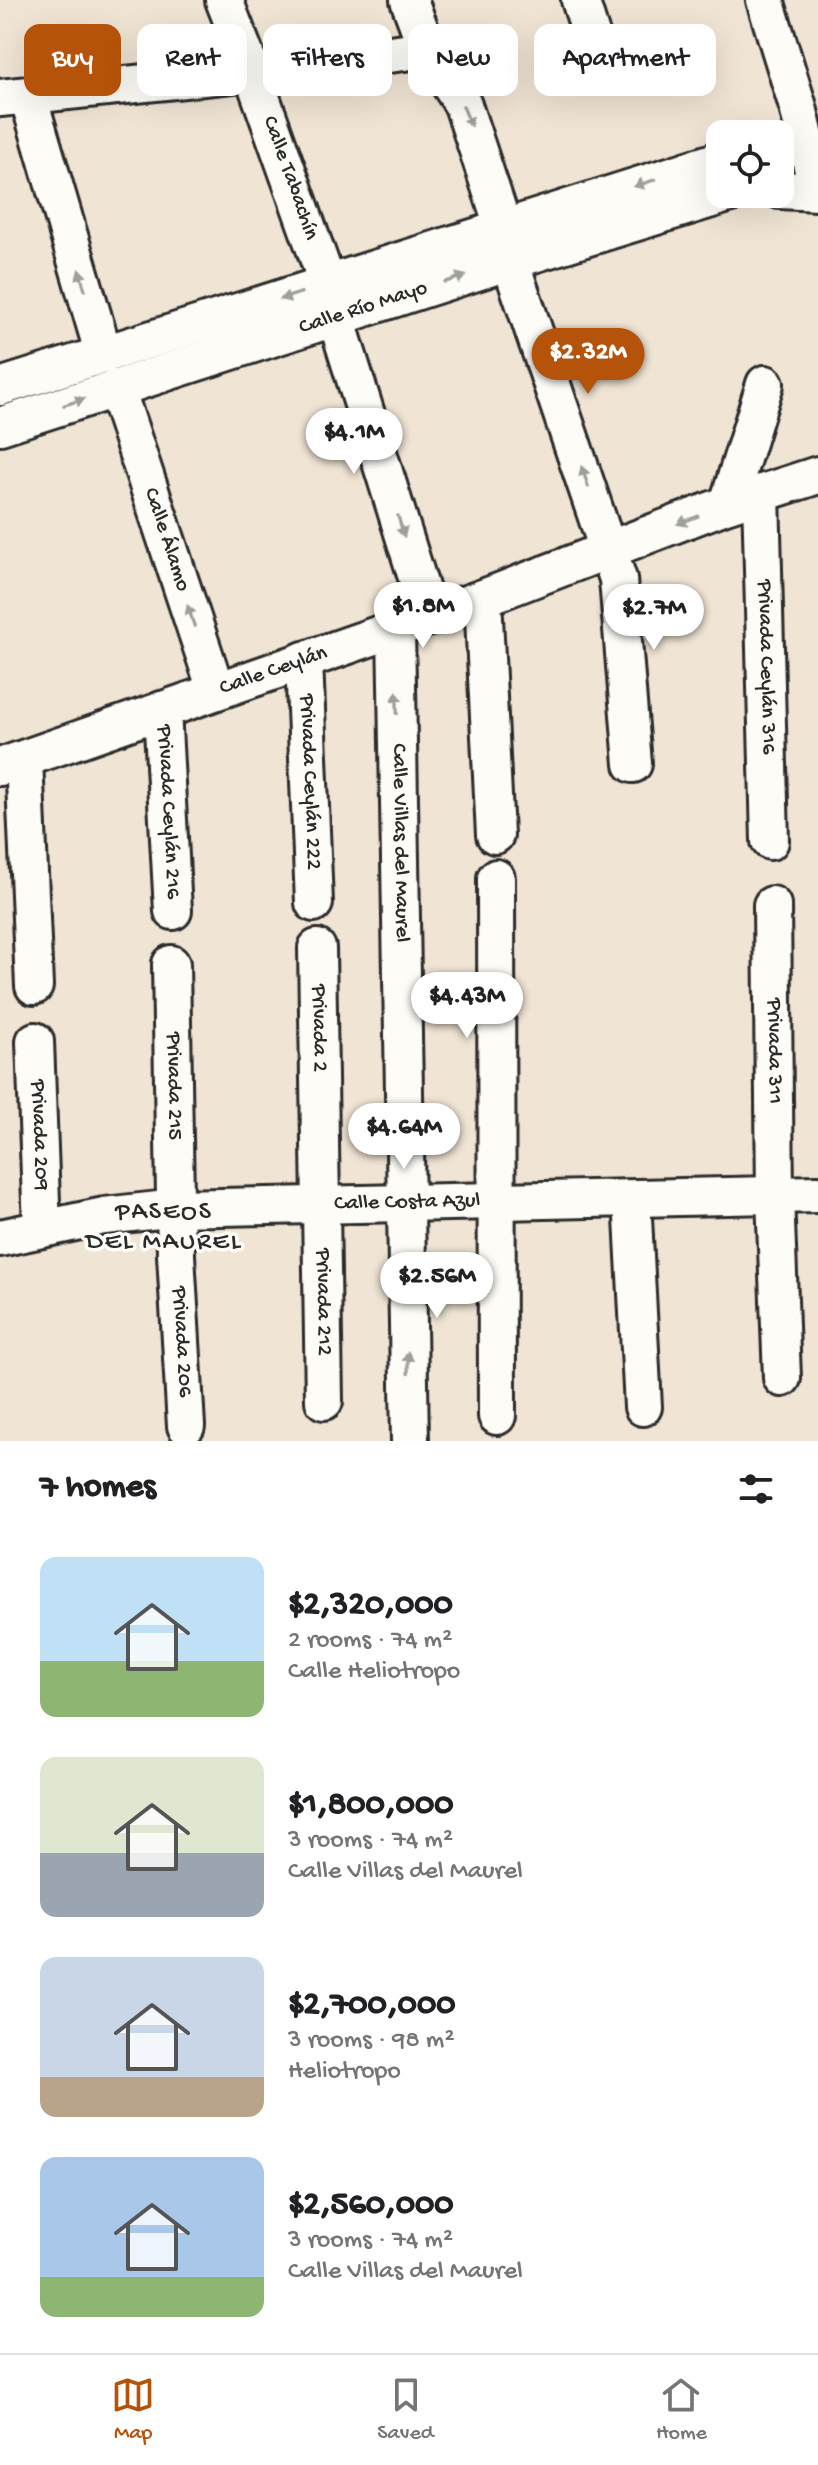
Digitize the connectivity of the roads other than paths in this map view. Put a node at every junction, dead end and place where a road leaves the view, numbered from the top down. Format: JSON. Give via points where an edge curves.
{"nodes":[{"id":1,"x":224,"y":0,"type":"edge"},
{"id":2,"x":409,"y":0,"type":"edge"},
{"id":3,"x":580,"y":0,"type":"edge"},
{"id":4,"x":765,"y":0,"type":"edge"},
{"id":5,"x":418,"y":24,"type":"edge"},
{"id":6,"x":588,"y":24,"type":"edge"},
{"id":7,"x":408,"y":51,"type":"edge"},
{"id":8,"x":252,"y":72,"type":"junction"},
{"id":9,"x":457,"y":96,"type":"edge"},
{"id":10,"x":14,"y":97,"type":"edge"},
{"id":11,"x":808,"y":104,"type":"edge"},
{"id":12,"x":706,"y":164,"type":"edge"},
{"id":13,"x":809,"y":171,"type":"edge"},
{"id":14,"x":706,"y":199,"type":"edge"},
{"id":15,"x":507,"y":245,"type":"junction"},
{"id":16,"x":332,"y":301,"type":"junction"},
{"id":17,"x":110,"y":372,"type":"junction"},
{"id":18,"x":765,"y":384,"type":"dead end"},
{"id":19,"x":0,"y":387,"type":"edge"},
{"id":20,"x":0,"y":426,"type":"edge"},
{"id":21,"x":818,"y":475,"type":"edge"},
{"id":22,"x":761,"y":493,"type":"junction"},
{"id":23,"x":728,"y":504,"type":"junction"},
{"id":24,"x":610,"y":550,"type":"junction"},
{"id":25,"x":483,"y":598,"type":"junction"},
{"id":26,"x":413,"y":622,"type":"junction"},
{"id":27,"x":304,"y":660,"type":"junction"},
{"id":28,"x":216,"y":690,"type":"junction"},
{"id":29,"x":162,"y":710,"type":"junction"},
{"id":30,"x":12,"y":763,"type":"edge"},
{"id":31,"x":633,"y":764,"type":"dead end"},
{"id":32,"x":495,"y":835,"type":"dead end"},
{"id":33,"x":770,"y":841,"type":"dead end"},
{"id":34,"x":496,"y":878,"type":"dead end"},
{"id":35,"x":314,"y":903,"type":"dead end"},
{"id":36,"x":772,"y":905,"type":"dead end"},
{"id":37,"x":173,"y":911,"type":"dead end"},
{"id":38,"x":317,"y":948,"type":"dead end"},
{"id":39,"x":171,"y":964,"type":"dead end"},
{"id":40,"x":34,"y":986,"type":"dead end"},
{"id":41,"x":35,"y":1041,"type":"dead end"},
{"id":42,"x":818,"y":1194,"type":"edge"},
{"id":43,"x":775,"y":1196,"type":"junction"},
{"id":44,"x":632,"y":1199,"type":"junction"},
{"id":45,"x":404,"y":1201,"type":"junction"},
{"id":46,"x":498,"y":1201,"type":"junction"},
{"id":47,"x":319,"y":1203,"type":"junction"},
{"id":48,"x":177,"y":1208,"type":"junction"},
{"id":49,"x":42,"y":1229,"type":"junction"},
{"id":50,"x":0,"y":1238,"type":"edge"},
{"id":51,"x":782,"y":1378,"type":"dead end"},
{"id":52,"x":324,"y":1401,"type":"dead end"},
{"id":53,"x":643,"y":1407,"type":"dead end"},
{"id":54,"x":497,"y":1416,"type":"dead end"},
{"id":55,"x":186,"y":1426,"type":"dead end"},
{"id":56,"x":410,"y":1441,"type":"edge"}],
"edges":[{"from":1,"to":8,"type":"street","name":"Calle Tabachín"},
{"from":2,"to":5,"type":"street"},
{"from":3,"to":6,"type":"street"},
{"from":4,"to":11,"type":"street"},
{"from":7,"to":8,"type":"street"},
{"from":8,"to":10,"type":"street"},
{"from":8,"to":16,"type":"street","name":"Calle Tabachín"},
{"from":9,"to":15,"type":"street","one_way":true},
{"from":17,"to":10,"type":"street","name":"Calle Álamo","one_way":true},
{"from":11,"to":13,"type":"street"},
{"from":12,"to":15,"type":"street","name":"Calle Río Mayo","one_way":true},
{"from":14,"to":15,"type":"street","name":"Calle Río Mayo"},
{"from":15,"to":16,"type":"street","name":"Calle Río Mayo"},
{"from":24,"to":15,"type":"street","one_way":true},
{"from":16,"to":17,"type":"street","name":"Calle Río Mayo"},
{"from":16,"to":26,"type":"street","name":"Calle Tabachín","one_way":true},
{"from":17,"to":19,"type":"street","name":"Calle Río Mayo"},
{"from":20,"to":17,"type":"street","name":"Calle Río Mayo","one_way":true},
{"from":28,"to":17,"type":"street","name":"Calle Álamo","one_way":true},
{"from":18,"to":23,"type":"street"},
{"from":21,"to":22,"type":"street","name":"Calle Ceylán"},
{"from":22,"to":23,"type":"street","name":"Calle Ceylán"},
{"from":22,"to":33,"type":"street","name":"Privada Ceylán 316"},
{"from":23,"to":24,"type":"street","name":"Calle Ceylán","one_way":true},
{"from":24,"to":25,"type":"street","name":"Calle Ceylán"},
{"from":24,"to":31,"type":"street","via":[[618,579]]},
{"from":25,"to":26,"type":"street","name":"Calle Ceylán"},
{"from":25,"to":32,"type":"street"},
{"from":26,"to":27,"type":"street","name":"Calle Ceylán"},
{"from":45,"to":26,"type":"street","name":"Calle Villas del Maurel","one_way":true},
{"from":27,"to":28,"type":"street","name":"Calle Ceylán"},
{"from":27,"to":35,"type":"street","name":"Privada Ceylán 222"},
{"from":28,"to":29,"type":"street","name":"Calle Ceylán"},
{"from":29,"to":30,"type":"street","name":"Calle Ceylán"},
{"from":29,"to":37,"type":"street","name":"Privada Ceylán 216"},
{"from":30,"to":40,"type":"street"},
{"from":34,"to":46,"type":"street"},
{"from":36,"to":43,"type":"street","name":"Privada 311"},
{"from":38,"to":47,"type":"street","name":"Privada 2"},
{"from":39,"to":48,"type":"street","name":"Privada 215"},
{"from":41,"to":49,"type":"street","name":"Privada 209"},
{"from":42,"to":43,"type":"street","name":"Calle Costa Azul"},
{"from":43,"to":44,"type":"street","name":"Calle Costa Azul"},
{"from":43,"to":51,"type":"street","name":"Privada 311"},
{"from":44,"to":46,"type":"street","name":"Calle Costa Azul"},
{"from":44,"to":53,"type":"street"},
{"from":45,"to":46,"type":"street","name":"Calle Costa Azul"},
{"from":45,"to":47,"type":"street","name":"Calle Costa Azul"},
{"from":56,"to":45,"type":"street","name":"Calle Villas del Maurel","one_way":true},
{"from":46,"to":54,"type":"street"},
{"from":47,"to":48,"type":"street","name":"Calle Costa Azul"},
{"from":47,"to":52,"type":"street","name":"Privada 212"},
{"from":48,"to":49,"type":"street","name":"Calle Costa Azul"},
{"from":48,"to":55,"type":"street","name":"Privada 206"},
{"from":49,"to":50,"type":"street","name":"Calle Costa Azul"}]}
